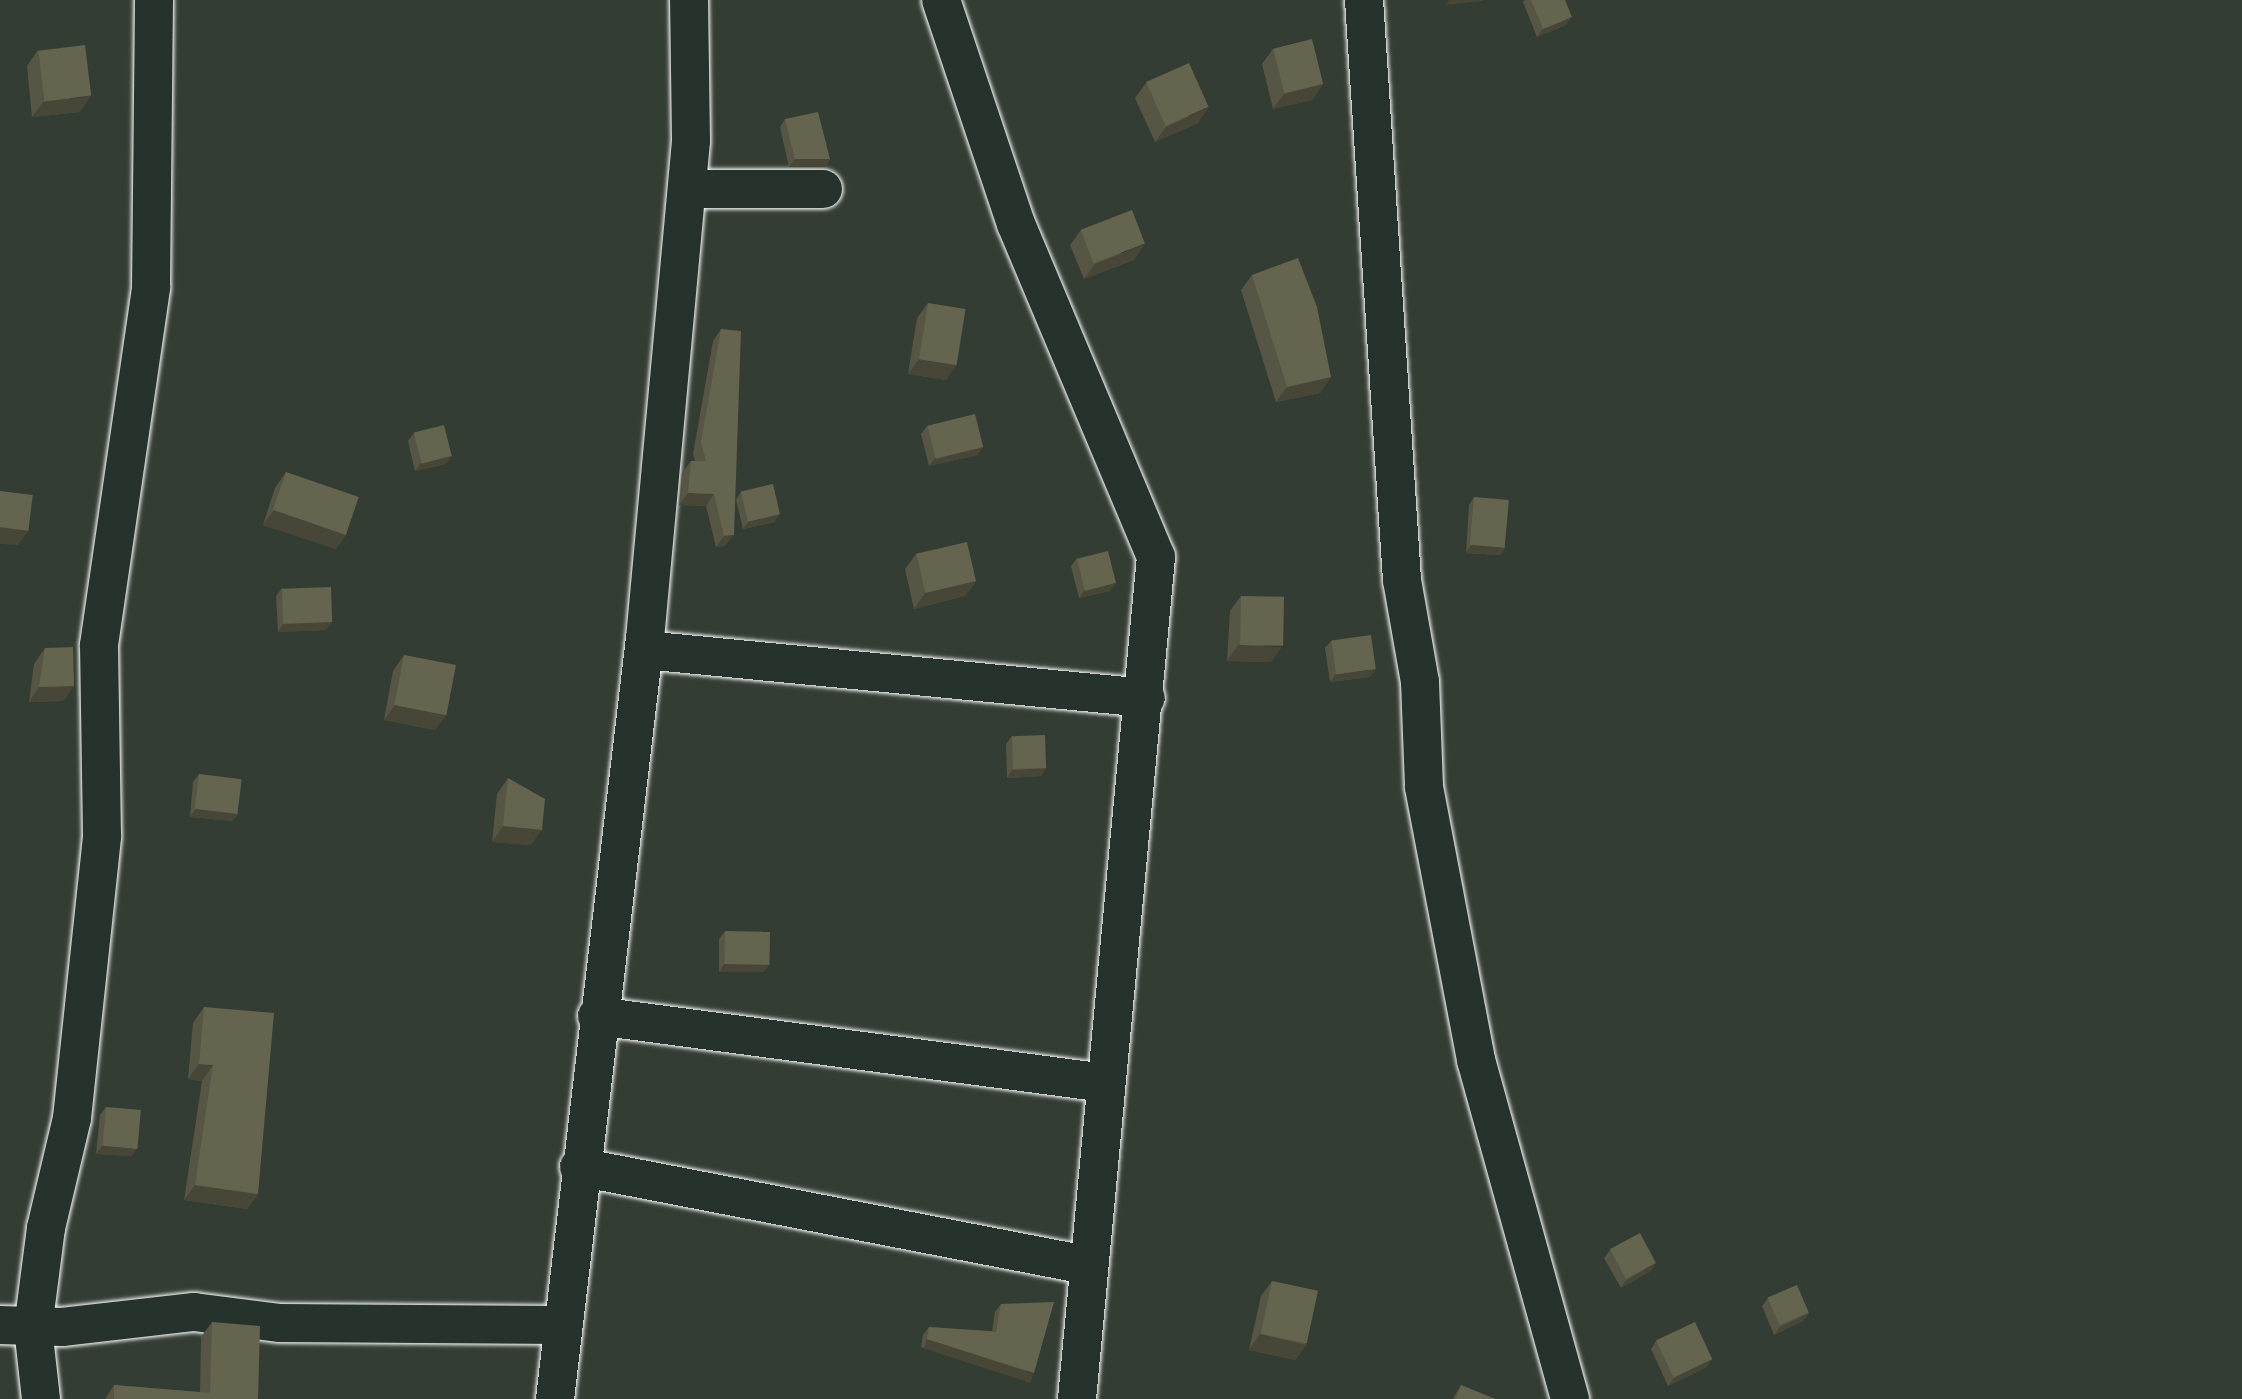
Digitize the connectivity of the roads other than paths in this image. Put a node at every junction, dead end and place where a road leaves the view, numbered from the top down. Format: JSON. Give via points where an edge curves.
{"nodes":[{"id":1,"x":154,"y":0,"type":"edge"},
{"id":2,"x":689,"y":0,"type":"edge"},
{"id":3,"x":941,"y":0,"type":"edge"},
{"id":4,"x":1364,"y":0,"type":"edge"},
{"id":5,"x":687,"y":188,"type":"junction"},
{"id":6,"x":823,"y":189,"type":"dead end"},
{"id":7,"x":644,"y":650,"type":"junction"},
{"id":8,"x":1146,"y":698,"type":"junction"},
{"id":9,"x":597,"y":1016,"type":"junction"},
{"id":10,"x":1105,"y":1083,"type":"junction"},
{"id":11,"x":579,"y":1167,"type":"junction"},
{"id":12,"x":1086,"y":1265,"type":"junction"},
{"id":13,"x":559,"y":1325,"type":"junction"},
{"id":14,"x":17,"y":1326,"type":"edge"},
{"id":15,"x":41,"y":1399,"type":"edge"},
{"id":16,"x":555,"y":1399,"type":"edge"},
{"id":17,"x":1077,"y":1399,"type":"edge"},
{"id":18,"x":1570,"y":1399,"type":"edge"}],
"edges":[{"from":1,"to":14,"type":"street","via":[[151,287],[99,645],[102,836],[91,975]]},
{"from":2,"to":5,"type":"street"},
{"from":3,"to":8,"type":"street","via":[[1016,224],[1156,557]]},
{"from":4,"to":18,"type":"street","via":[[1402,580],[1422,691],[1424,787],[1476,1060]]},
{"from":5,"to":6,"type":"street"},
{"from":5,"to":7,"type":"street"},
{"from":7,"to":8,"type":"street"},
{"from":7,"to":9,"type":"street"},
{"from":8,"to":10,"type":"street"},
{"from":9,"to":10,"type":"street"},
{"from":9,"to":11,"type":"street"},
{"from":10,"to":12,"type":"street"},
{"from":11,"to":12,"type":"street"},
{"from":11,"to":13,"type":"street"},
{"from":12,"to":17,"type":"street"},
{"from":13,"to":14,"type":"street","via":[[281,1323],[194,1312]]},
{"from":13,"to":16,"type":"street"},
{"from":14,"to":15,"type":"street"}]}
